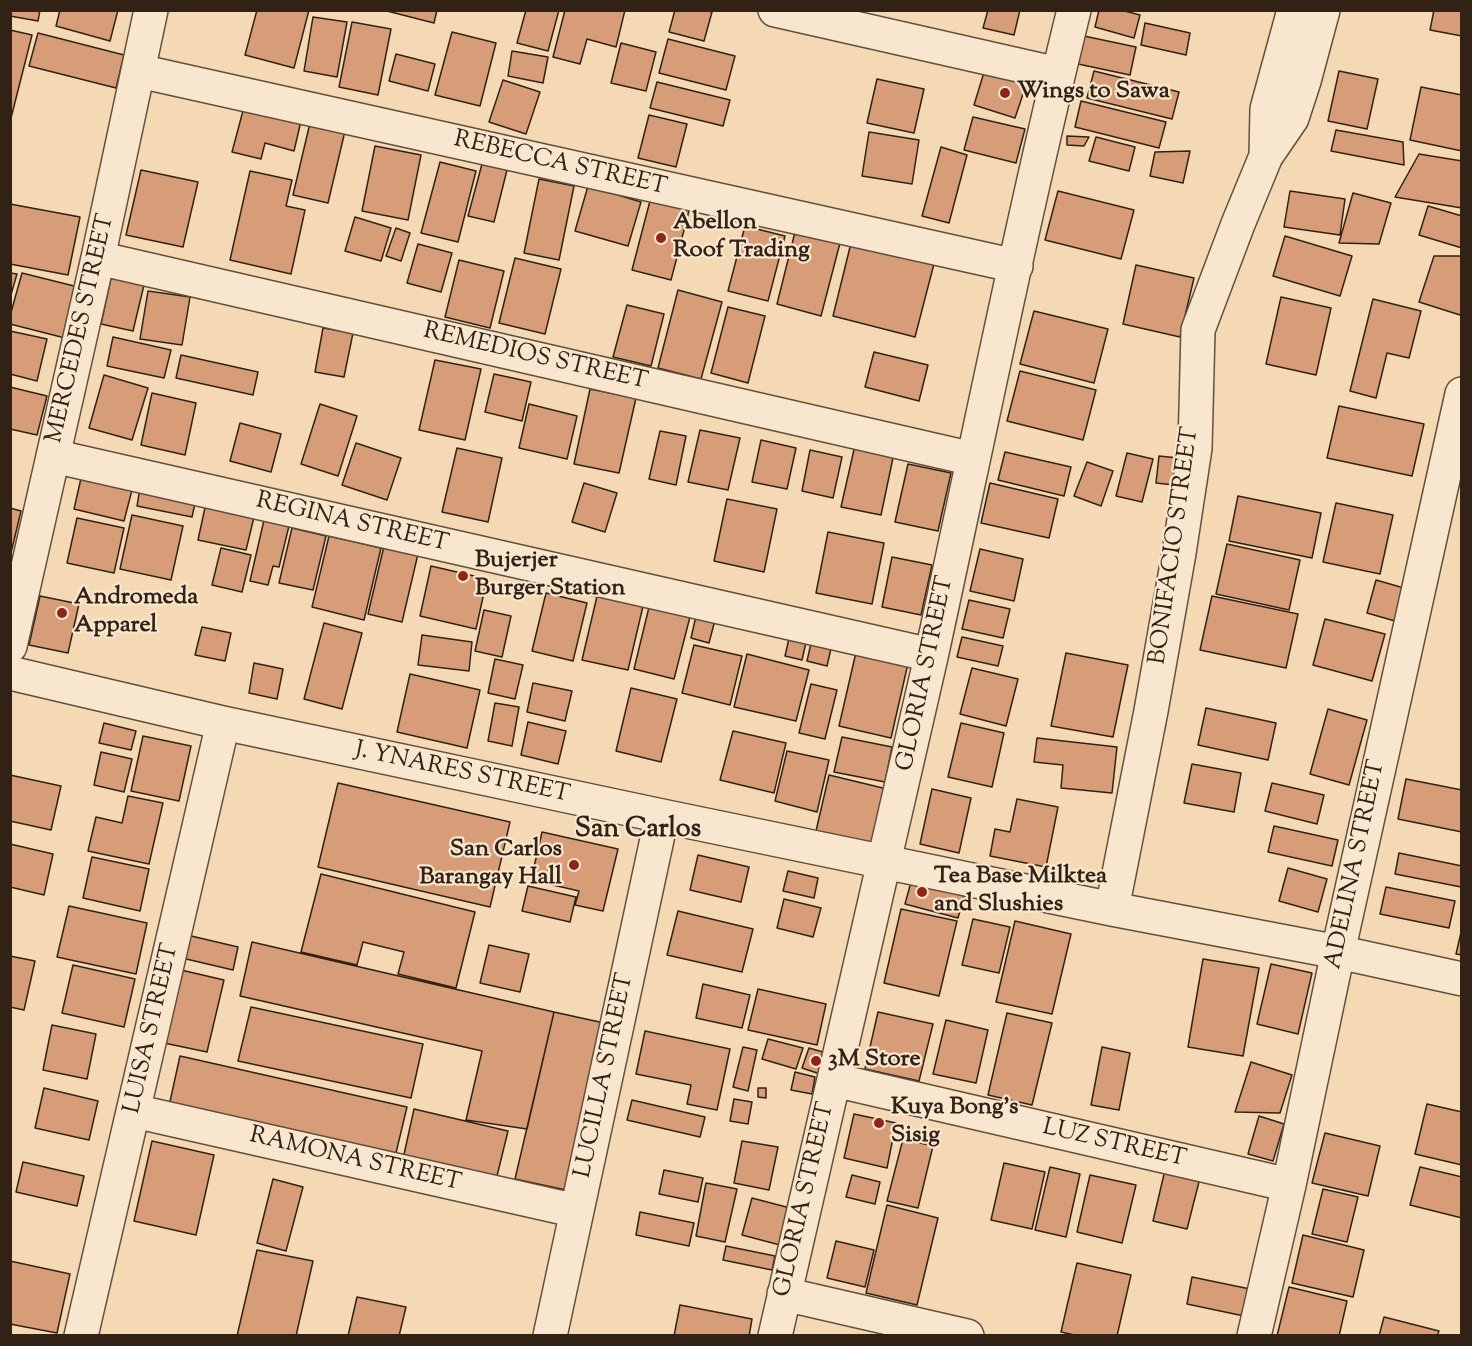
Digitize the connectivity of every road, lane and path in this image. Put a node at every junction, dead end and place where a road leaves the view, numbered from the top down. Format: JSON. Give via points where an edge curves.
{"nodes":[{"id":1,"x":151,"y":10,"type":"edge"},
{"id":2,"x":775,"y":10,"type":"edge"},
{"id":3,"x":1074,"y":10,"type":"edge"},
{"id":4,"x":1294,"y":10,"type":"edge"},
{"id":5,"x":1323,"y":10,"type":"edge"},
{"id":6,"x":139,"y":71,"type":"junction"},
{"id":7,"x":1058,"y":74,"type":"junction"},
{"id":8,"x":1266,"y":156,"type":"junction"},
{"id":9,"x":98,"y":258,"type":"junction"},
{"id":10,"x":1016,"y":266,"type":"junction"},
{"id":11,"x":1461,"y":394,"type":"edge"},
{"id":12,"x":54,"y":456,"type":"junction"},
{"id":13,"x":973,"y":459,"type":"junction"},
{"id":14,"x":1453,"y":472,"type":"edge"},
{"id":15,"x":10,"y":646,"type":"edge"},
{"id":16,"x":931,"y":655,"type":"junction"},
{"id":17,"x":10,"y":674,"type":"edge"},
{"id":18,"x":223,"y":723,"type":"junction"},
{"id":19,"x":662,"y":816,"type":"junction"},
{"id":20,"x":885,"y":863,"type":"junction"},
{"id":21,"x":1112,"y":909,"type":"junction"},
{"id":22,"x":1338,"y":952,"type":"junction"},
{"id":23,"x":1461,"y":979,"type":"edge"},
{"id":24,"x":834,"y":1080,"type":"junction"},
{"id":25,"x":134,"y":1111,"type":"junction"},
{"id":26,"x":1289,"y":1185,"type":"junction"},
{"id":27,"x":577,"y":1211,"type":"junction"},
{"id":28,"x":784,"y":1294,"type":"junction"},
{"id":29,"x":81,"y":1335,"type":"edge"},
{"id":30,"x":550,"y":1335,"type":"edge"},
{"id":31,"x":775,"y":1335,"type":"edge"},
{"id":32,"x":966,"y":1335,"type":"edge"},
{"id":33,"x":1254,"y":1335,"type":"edge"}],
"edges":[{"from":1,"to":6,"type":"street","name":"MERCEDES STREET"},
{"from":2,"to":7,"type":"street"},
{"from":3,"to":7,"type":"street","name":"GLORIA STREET"},
{"from":4,"to":8,"type":"street","name":"BONIFACIO STREET","via":[[1267,109]]},
{"from":5,"to":8,"type":"street","name":"BONIFACIO STREET","via":[[1292,118]]},
{"from":6,"to":9,"type":"street","name":"MERCEDES STREET"},
{"from":6,"to":10,"type":"street","name":"REBECCA STREET"},
{"from":7,"to":10,"type":"street","name":"GLORIA STREET"},
{"from":8,"to":21,"type":"street","name":"BONIFACIO STREET","via":[[1198,330],[1195,448],[1151,711]]},
{"from":9,"to":12,"type":"street","name":"MERCEDES STREET"},
{"from":9,"to":13,"type":"street","name":"REMEDIOS STREET"},
{"from":10,"to":13,"type":"street","name":"GLORIA STREET"},
{"from":11,"to":14,"type":"street","name":"ADELINA STREET"},
{"from":12,"to":15,"type":"street","name":"MERCEDES STREET"},
{"from":12,"to":16,"type":"street","name":"REGINA STREET"},
{"from":13,"to":16,"type":"street","name":"GLORIA STREET"},
{"from":14,"to":22,"type":"street","name":"ADELINA STREET"},
{"from":16,"to":20,"type":"street","name":"GLORIA STREET"},
{"from":17,"to":18,"type":"street","name":"J. YNARES STREET"},
{"from":18,"to":19,"type":"street","name":"J. YNARES STREET"},
{"from":18,"to":25,"type":"street","name":"LUISA STREET"},
{"from":19,"to":20,"type":"street","name":"J. YNARES STREET"},
{"from":19,"to":27,"type":"street","name":"LUCILLA STREET"},
{"from":20,"to":21,"type":"street","name":"J. YNARES STREET"},
{"from":20,"to":24,"type":"street","name":"GLORIA STREET"},
{"from":21,"to":22,"type":"street","name":"J. YNARES STREET"},
{"from":22,"to":23,"type":"street","name":"J. YNARES STREET"},
{"from":22,"to":26,"type":"street","name":"ADELINA STREET"},
{"from":24,"to":26,"type":"street","name":"LUZ STREET"},
{"from":24,"to":28,"type":"street","name":"GLORIA STREET"},
{"from":25,"to":27,"type":"street","name":"RAMONA STREET"},
{"from":25,"to":29,"type":"street","name":"LUISA STREET"},
{"from":26,"to":33,"type":"street","name":"ADELINA STREET"},
{"from":27,"to":30,"type":"street","name":"LUCILLA STREET"},
{"from":28,"to":31,"type":"street","name":"GLORIA STREET"},
{"from":28,"to":32,"type":"street"}]}
